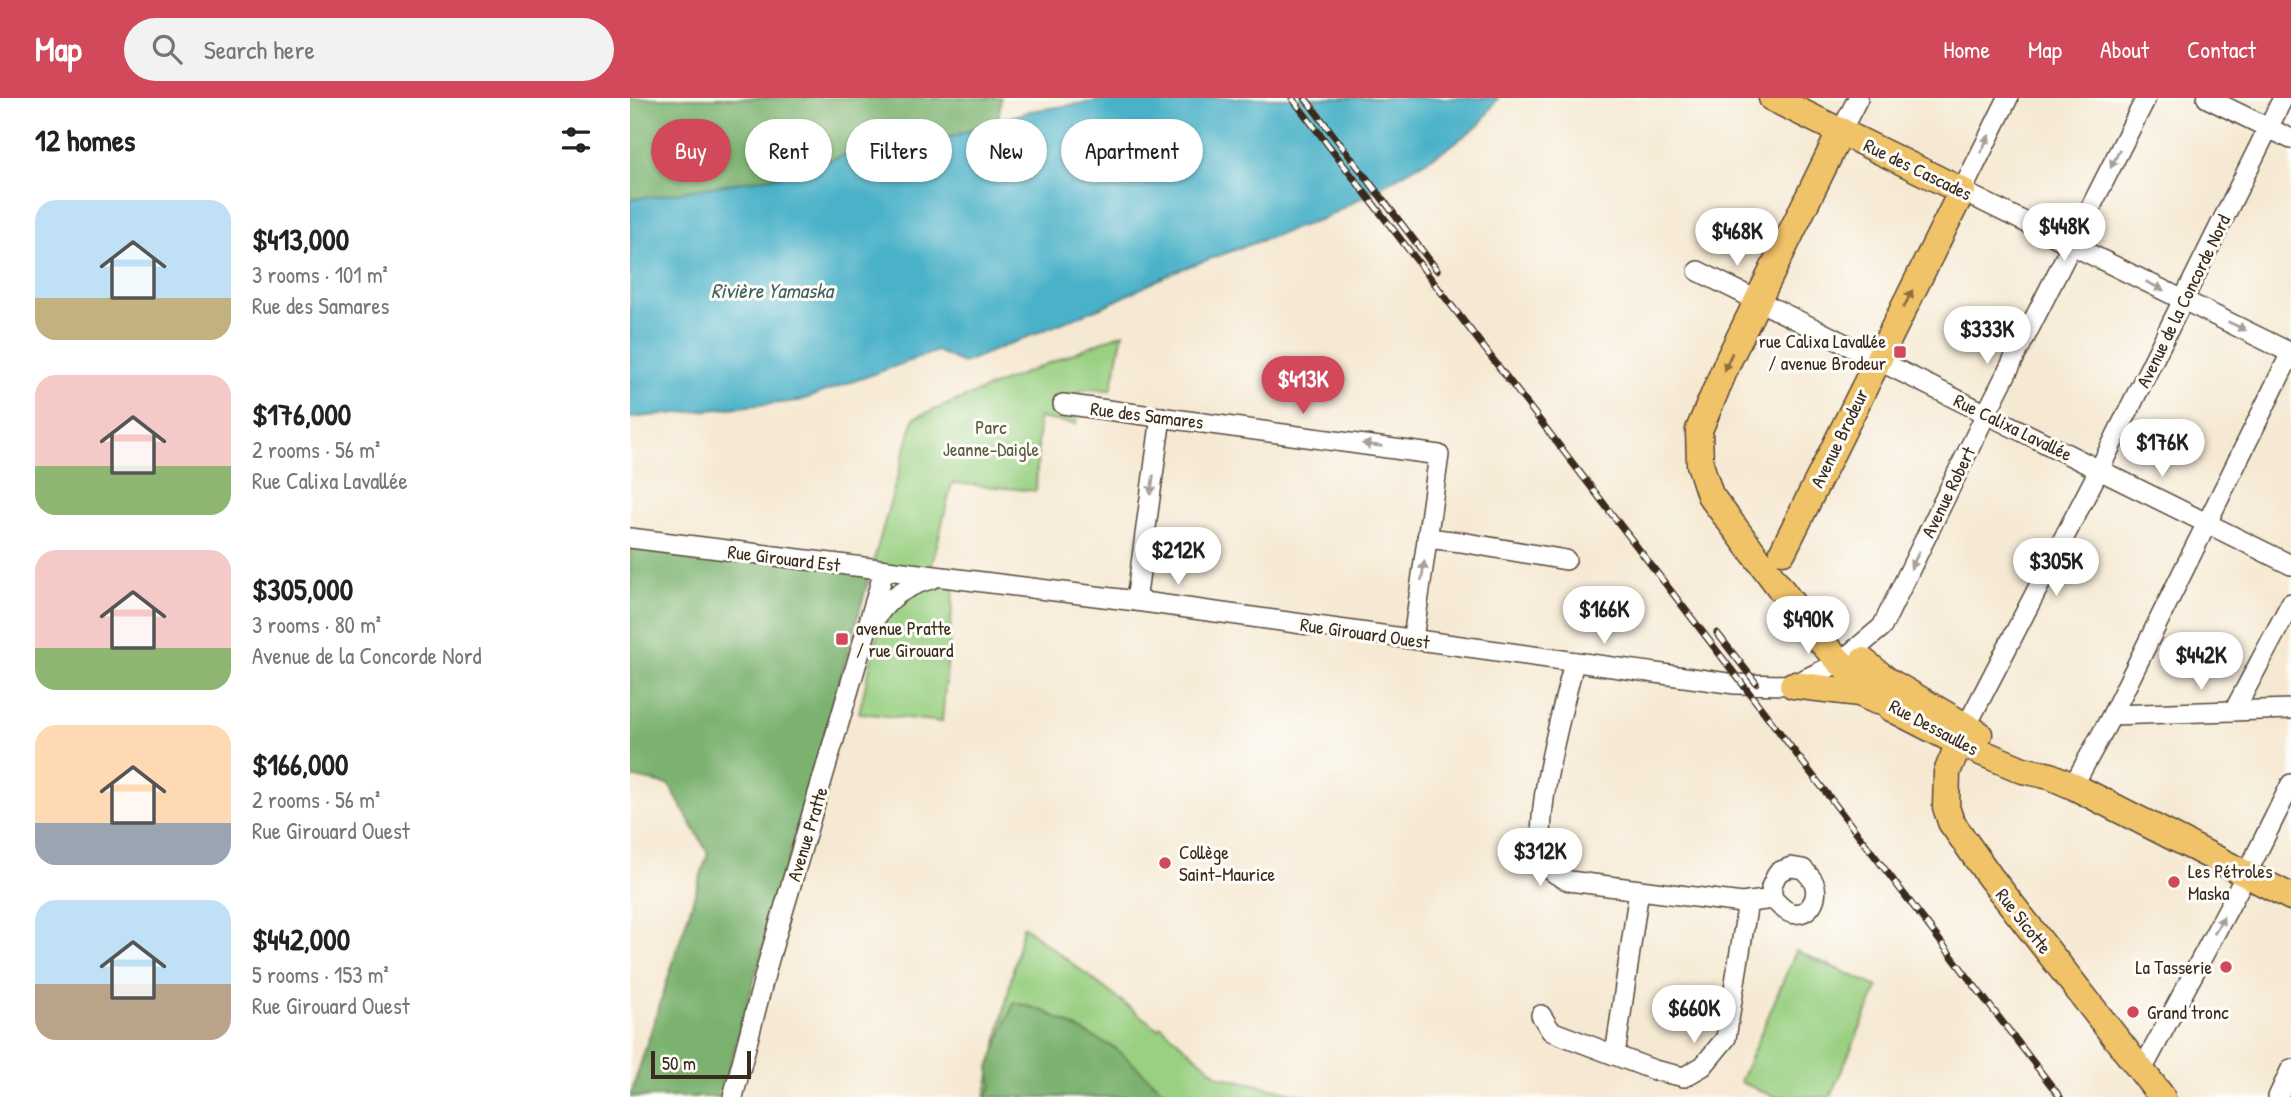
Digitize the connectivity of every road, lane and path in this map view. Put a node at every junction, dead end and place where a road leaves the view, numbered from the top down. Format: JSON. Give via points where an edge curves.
{"nodes":[{"id":1,"x":1772,"y":98,"type":"edge"},
{"id":2,"x":1858,"y":98,"type":"edge"},
{"id":3,"x":2008,"y":98,"type":"edge"},
{"id":4,"x":2146,"y":98,"type":"edge"},
{"id":5,"x":2207,"y":98,"type":"edge"},
{"id":6,"x":2283,"y":98,"type":"edge"},
{"id":7,"x":2268,"y":128,"type":"junction"},
{"id":8,"x":1840,"y":131,"type":"junction"},
{"id":9,"x":2291,"y":139,"type":"edge"},
{"id":10,"x":1962,"y":191,"type":"junction"},
{"id":11,"x":2071,"y":244,"type":"junction"},
{"id":12,"x":1698,"y":271,"type":"dead end"},
{"id":13,"x":1758,"y":300,"type":"junction"},
{"id":14,"x":2183,"y":300,"type":"junction"},
{"id":15,"x":2291,"y":353,"type":"edge"},
{"id":16,"x":1878,"y":360,"type":"junction"},
{"id":17,"x":1063,"y":404,"type":"dead end"},
{"id":18,"x":1986,"y":414,"type":"junction"},
{"id":19,"x":1161,"y":417,"type":"junction"},
{"id":20,"x":2099,"y":470,"type":"junction"},
{"id":21,"x":2207,"y":524,"type":"junction"},
{"id":22,"x":630,"y":538,"type":"edge"},
{"id":23,"x":1427,"y":538,"type":"junction"},
{"id":24,"x":1783,"y":551,"type":"junction"},
{"id":25,"x":1755,"y":554,"type":"junction"},
{"id":26,"x":1566,"y":560,"type":"dead end"},
{"id":27,"x":2291,"y":565,"type":"edge"},
{"id":28,"x":884,"y":571,"type":"junction"},
{"id":29,"x":937,"y":578,"type":"junction"},
{"id":30,"x":1136,"y":601,"type":"junction"},
{"id":31,"x":2291,"y":603,"type":"edge"},
{"id":32,"x":867,"y":632,"type":"junction"},
{"id":33,"x":1413,"y":639,"type":"junction"},
{"id":34,"x":1847,"y":657,"type":"junction"},
{"id":35,"x":1574,"y":662,"type":"junction"},
{"id":36,"x":1793,"y":685,"type":"junction"},
{"id":37,"x":1891,"y":708,"type":"junction"},
{"id":38,"x":2291,"y":709,"type":"edge"},
{"id":39,"x":2234,"y":710,"type":"junction"},
{"id":40,"x":2112,"y":715,"type":"junction"},
{"id":41,"x":1962,"y":735,"type":"junction"},
{"id":42,"x":2061,"y":781,"type":"junction"},
{"id":43,"x":2291,"y":784,"type":"edge"},
{"id":44,"x":2246,"y":875,"type":"junction"},
{"id":45,"x":1639,"y":890,"type":"junction"},
{"id":46,"x":2291,"y":897,"type":"edge"},
{"id":47,"x":1773,"y":899,"type":"dead end"},
{"id":48,"x":1748,"y":902,"type":"junction"},
{"id":49,"x":1541,"y":1016,"type":"dead end"},
{"id":50,"x":1615,"y":1055,"type":"junction"},
{"id":51,"x":2291,"y":1069,"type":"edge"},
{"id":52,"x":2141,"y":1072,"type":"junction"},
{"id":53,"x":733,"y":1097,"type":"edge"},
{"id":54,"x":2162,"y":1097,"type":"edge"},
{"id":55,"x":2278,"y":1097,"type":"edge"}],
"edges":[{"from":1,"to":8,"type":"main road","name":"Rue des Cascades"},
{"from":2,"to":8,"type":"street"},
{"from":10,"to":3,"type":"street","name":"Avenue Brodeur","one_way":true},
{"from":4,"to":11,"type":"street","name":"Avenue Robert","one_way":true},
{"from":5,"to":7,"type":"street"},
{"from":6,"to":7,"type":"street","name":"Avenue de la Concorde Nord"},
{"from":7,"to":9,"type":"street"},
{"from":7,"to":14,"type":"street","name":"Avenue de la Concorde Nord"},
{"from":8,"to":10,"type":"main road","name":"Rue des Cascades"},
{"from":8,"to":13,"type":"main road","name":"Rue Dessaulles"},
{"from":10,"to":11,"type":"street","name":"Rue des Cascades"},
{"from":16,"to":10,"type":"main road","name":"Avenue Brodeur","one_way":true},
{"from":11,"to":14,"type":"street","name":"Rue des Cascades","one_way":true},
{"from":11,"to":18,"type":"street","name":"Avenue Robert"},
{"from":12,"to":13,"type":"street","name":"Rue Calixa Lavallée"},
{"from":13,"to":16,"type":"street","name":"Rue Calixa Lavallée"},
{"from":13,"to":25,"type":"main road","name":"Rue Dessaulles","one_way":true,"via":[[1699,430],[1700,464],[1710,495]]},
{"from":14,"to":15,"type":"street","name":"Rue des Cascades","one_way":true},
{"from":14,"to":20,"type":"street","name":"Avenue de la Concorde Nord"},
{"from":15,"to":21,"type":"street"},
{"from":16,"to":18,"type":"street","name":"Rue Calixa Lavallée"},
{"from":16,"to":24,"type":"main road","name":"Avenue Brodeur"},
{"from":17,"to":19,"type":"street","name":"Rue des Samares"},
{"from":18,"to":20,"type":"street","name":"Rue Calixa Lavallée"},
{"from":18,"to":34,"type":"street","name":"Avenue Robert","one_way":true,"via":[[1882,627]]},
{"from":23,"to":19,"type":"street","name":"Rue des Samares","one_way":true,"via":[[1439,455]]},
{"from":19,"to":30,"type":"street","one_way":true},
{"from":20,"to":21,"type":"street","name":"Rue Calixa Lavallée"},
{"from":20,"to":41,"type":"street","name":"Avenue de la Concorde Nord"},
{"from":21,"to":27,"type":"street","name":"Rue Calixa Lavallée"},
{"from":21,"to":40,"type":"street"},
{"from":22,"to":28,"type":"street","name":"Rue Girouard Est"},
{"from":23,"to":26,"type":"street"},
{"from":33,"to":23,"type":"street","one_way":true},
{"from":24,"to":25,"type":"main road","via":[[1770,556]]},
{"from":24,"to":34,"type":"main road","name":"Rue Dessaulles","via":[[1790,575]]},
{"from":25,"to":34,"type":"main road","name":"Rue Dessaulles","via":[[1817,637]]},
{"from":28,"to":29,"type":"street","name":"Rue Girouard Est"},
{"from":28,"to":32,"type":"street","name":"Avenue Pratte"},
{"from":29,"to":30,"type":"street","name":"Rue Girouard Ouest"},
{"from":29,"to":32,"type":"street","via":[[897,592]]},
{"from":30,"to":33,"type":"street","name":"Rue Girouard Ouest"},
{"from":31,"to":39,"type":"street"},
{"from":32,"to":53,"type":"street","name":"Avenue Pratte","via":[[769,959]]},
{"from":33,"to":35,"type":"street","name":"Rue Girouard Ouest"},
{"from":34,"to":36,"type":"street"},
{"from":34,"to":37,"type":"main road","name":"Rue Dessaulles"},
{"from":34,"to":41,"type":"main road","name":"Rue Dessaulles"},
{"from":35,"to":36,"type":"street","name":"Rue Girouard Ouest","via":[[1735,684]]},
{"from":35,"to":45,"type":"street","via":[[1550,763],[1543,856],[1555,874],[1569,881]]},
{"from":36,"to":37,"type":"main road","via":[[1859,693]]},
{"from":37,"to":41,"type":"main road","name":"Rue Dessaulles"},
{"from":38,"to":39,"type":"street"},
{"from":39,"to":40,"type":"street"},
{"from":40,"to":42,"type":"street"},
{"from":41,"to":42,"type":"main road","name":"Rue Dessaulles","via":[[2023,770]]},
{"from":41,"to":52,"type":"main road","name":"Rue Sicotte","via":[[1947,772],[1946,807],[1951,822]]},
{"from":42,"to":44,"type":"main road","name":"Rue Dessaulles"},
{"from":43,"to":44,"type":"street"},
{"from":44,"to":46,"type":"main road","name":"Rue Dessaulles"},
{"from":52,"to":44,"type":"street","one_way":true},
{"from":45,"to":48,"type":"street"},
{"from":45,"to":50,"type":"street"},
{"from":47,"to":48,"type":"street"},
{"from":48,"to":50,"type":"street","via":[[1726,1038],[1703,1066],[1684,1077]]},
{"from":49,"to":50,"type":"street","via":[[1551,1031]]},
{"from":51,"to":55,"type":"street"},
{"from":52,"to":54,"type":"main road","name":"Rue Sicotte"}]}
